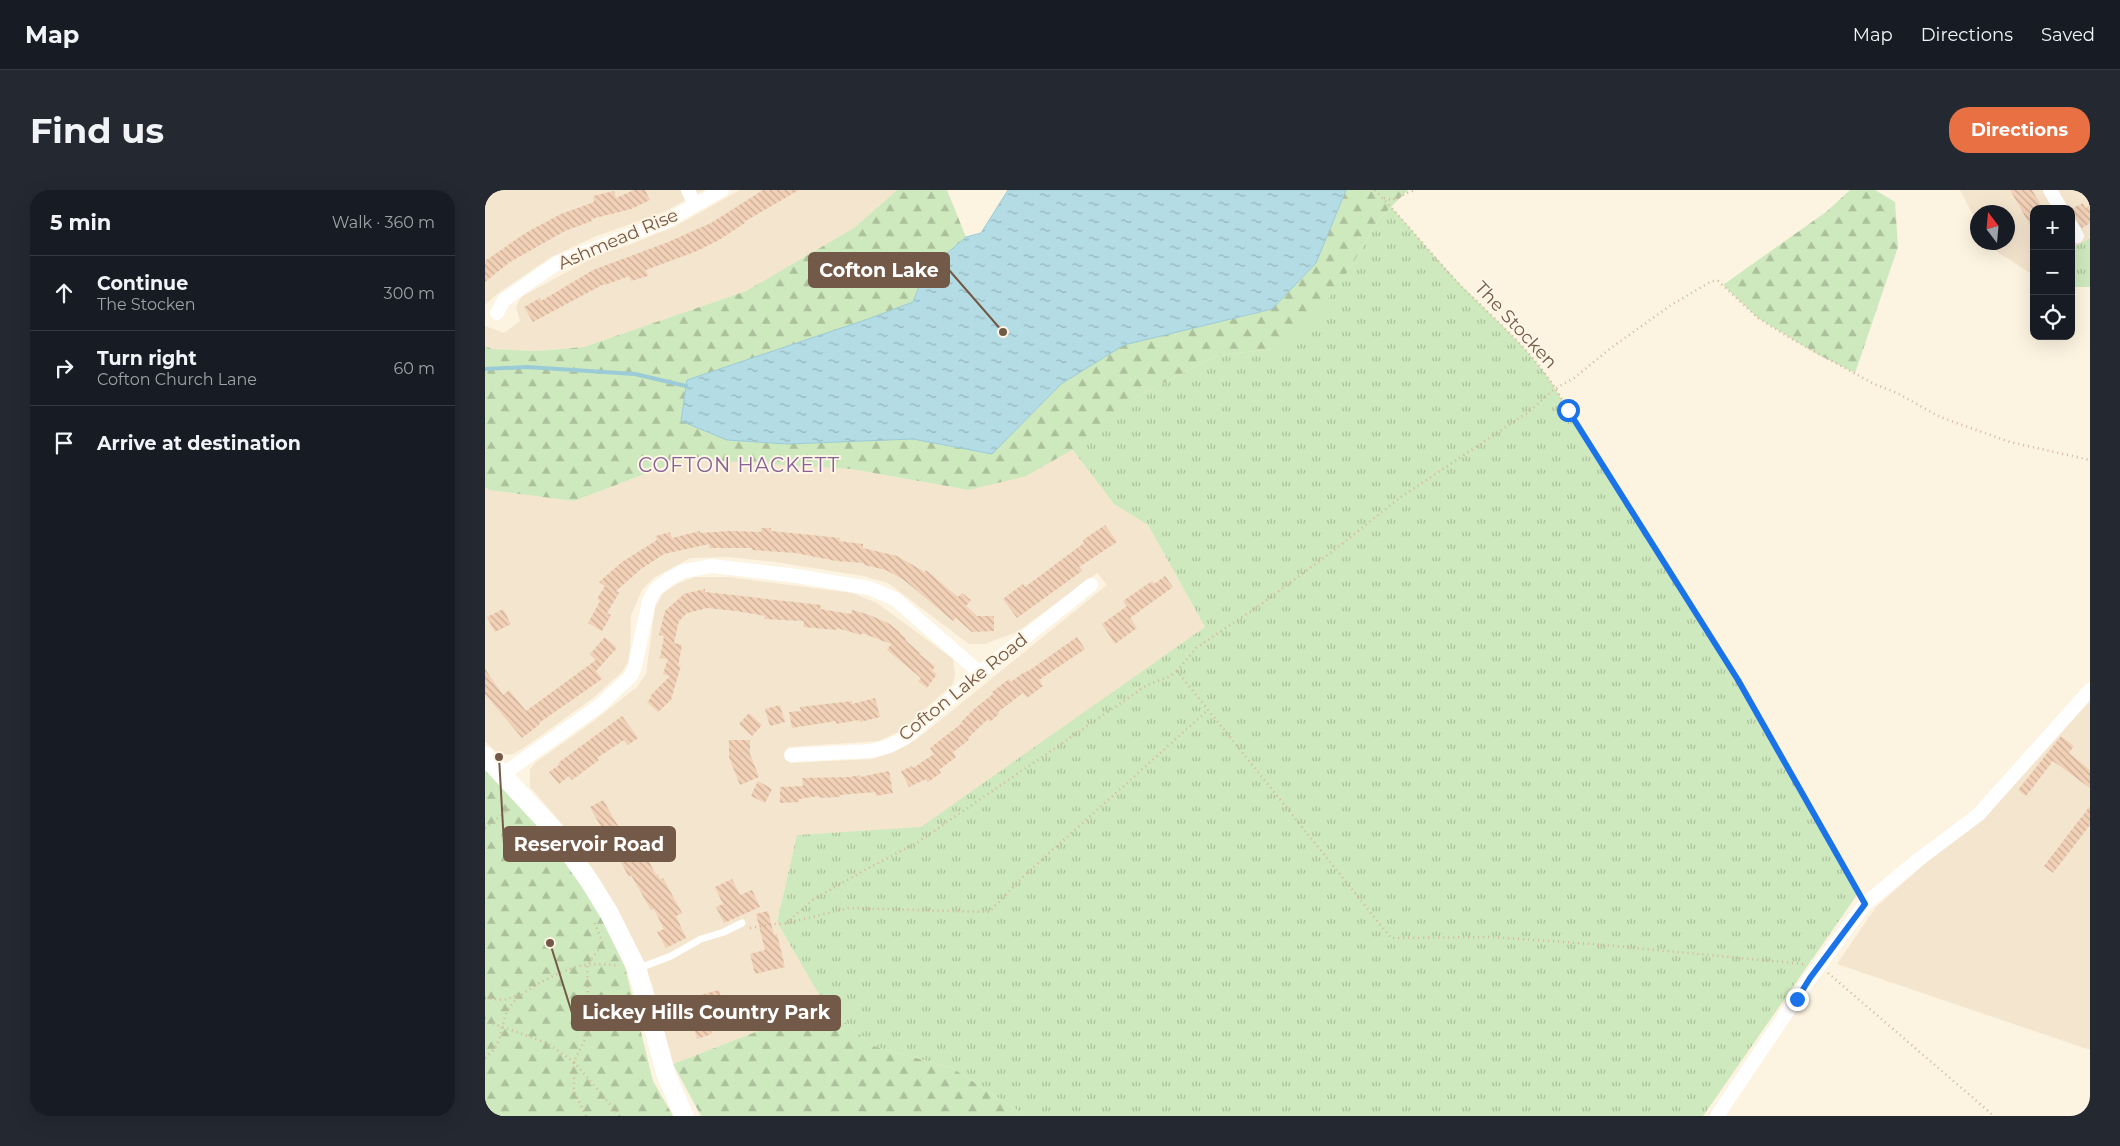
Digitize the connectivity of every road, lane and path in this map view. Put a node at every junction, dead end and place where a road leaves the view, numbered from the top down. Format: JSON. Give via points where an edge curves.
{"nodes":[{"id":1,"x":688,"y":190,"type":"edge"},
{"id":2,"x":722,"y":190,"type":"edge"},
{"id":3,"x":1375,"y":190,"type":"edge"},
{"id":4,"x":1414,"y":190,"type":"edge"},
{"id":5,"x":2050,"y":190,"type":"edge"},
{"id":6,"x":1382,"y":198,"type":"junction"},
{"id":7,"x":695,"y":205,"type":"junction"},
{"id":8,"x":2059,"y":205,"type":"edge"},
{"id":9,"x":497,"y":313,"type":"dead end"},
{"id":10,"x":1557,"y":388,"type":"junction"},
{"id":11,"x":2090,"y":460,"type":"edge"},
{"id":12,"x":1091,"y":585,"type":"dead end"},
{"id":13,"x":1177,"y":671,"type":"junction"},
{"id":14,"x":980,"y":672,"type":"junction"},
{"id":15,"x":2090,"y":690,"type":"edge"},
{"id":16,"x":1208,"y":710,"type":"junction"},
{"id":17,"x":791,"y":755,"type":"dead end"},
{"id":18,"x":485,"y":756,"type":"edge"},
{"id":19,"x":502,"y":775,"type":"junction"},
{"id":20,"x":514,"y":797,"type":"junction"},
{"id":21,"x":519,"y":812,"type":"dead end"},
{"id":22,"x":485,"y":828,"type":"edge"},
{"id":23,"x":1865,"y":904,"type":"junction"},
{"id":24,"x":593,"y":918,"type":"dead end"},
{"id":25,"x":741,"y":923,"type":"dead end"},
{"id":26,"x":784,"y":924,"type":"junction"},
{"id":27,"x":724,"y":932,"type":"junction"},
{"id":28,"x":587,"y":965,"type":"junction"},
{"id":29,"x":1820,"y":966,"type":"junction"},
{"id":30,"x":637,"y":969,"type":"junction"},
{"id":31,"x":525,"y":993,"type":"junction"},
{"id":32,"x":485,"y":998,"type":"edge"},
{"id":33,"x":485,"y":1018,"type":"edge"},
{"id":34,"x":504,"y":1027,"type":"junction"},
{"id":35,"x":485,"y":1058,"type":"edge"},
{"id":36,"x":575,"y":1062,"type":"junction"},
{"id":37,"x":586,"y":1116,"type":"edge"},
{"id":38,"x":619,"y":1116,"type":"edge"},
{"id":39,"x":684,"y":1116,"type":"edge"},
{"id":40,"x":1717,"y":1116,"type":"edge"},
{"id":41,"x":1994,"y":1116,"type":"edge"}],
"edges":[{"from":1,"to":7,"type":"street","name":"Ashmead Rise"},
{"from":2,"to":7,"type":"street","name":"Ashmead Rise"},
{"from":3,"to":6,"type":"path","name":"The Stocken"},
{"from":4,"to":6,"type":"path","via":[[1392,200]]},
{"from":5,"to":8,"type":"street"},
{"from":6,"to":10,"type":"path","name":"The Stocken","via":[[1459,284],[1518,340]]},
{"from":7,"to":9,"type":"street","name":"Ashmead Rise","via":[[667,220],[557,264],[504,300]]},
{"from":10,"to":11,"type":"path","via":[[1671,305],[1707,283],[1718,281],[1758,318],[1790,338],[1940,417],[2010,442]]},
{"from":10,"to":13,"type":"path","via":[[1530,411],[1398,499],[1260,605],[1196,648]]},
{"from":10,"to":23,"type":"path","name":"The Stocken","via":[[1738,680]]},
{"from":12,"to":14,"type":"street","name":"Cofton Lake Road"},
{"from":13,"to":16,"type":"path"},
{"from":13,"to":26,"type":"path","via":[[1147,685],[918,842],[814,899]]},
{"from":14,"to":17,"type":"street","name":"Cofton Lake Road","via":[[905,738],[889,746],[871,751]]},
{"from":14,"to":19,"type":"street","via":[[895,599],[869,588],[740,568],[712,566],[684,571],[655,590],[649,601],[631,676],[599,706]]},
{"from":15,"to":23,"type":"street","via":[[1978,815]]},
{"from":16,"to":26,"type":"path","via":[[1026,874],[989,912],[849,908]]},
{"from":16,"to":29,"type":"path","via":[[1391,938],[1491,937]]},
{"from":18,"to":19,"type":"main road"},
{"from":19,"to":20,"type":"main road"},
{"from":20,"to":21,"type":"path"},
{"from":20,"to":22,"type":"path"},
{"from":20,"to":30,"type":"main road","via":[[551,828],[590,882]]},
{"from":23,"to":29,"type":"street"},
{"from":24,"to":28,"type":"path","via":[[603,944]]},
{"from":25,"to":27,"type":"lane"},
{"from":26,"to":27,"type":"path"},
{"from":27,"to":30,"type":"lane","via":[[701,939],[671,956]]},
{"from":28,"to":30,"type":"path"},
{"from":28,"to":31,"type":"path","via":[[544,981]]},
{"from":28,"to":36,"type":"path","via":[[589,1031]]},
{"from":29,"to":40,"type":"street"},
{"from":29,"to":41,"type":"path"},
{"from":30,"to":39,"type":"main road","via":[[666,1074]]},
{"from":31,"to":32,"type":"path","via":[[504,1000]]},
{"from":31,"to":34,"type":"path","via":[[513,1002],[506,1014]]},
{"from":33,"to":34,"type":"path"},
{"from":34,"to":35,"type":"path","via":[[495,1050]]},
{"from":34,"to":36,"type":"path","via":[[547,1043]]},
{"from":36,"to":37,"type":"path","via":[[574,1091]]},
{"from":36,"to":38,"type":"path"}]}
